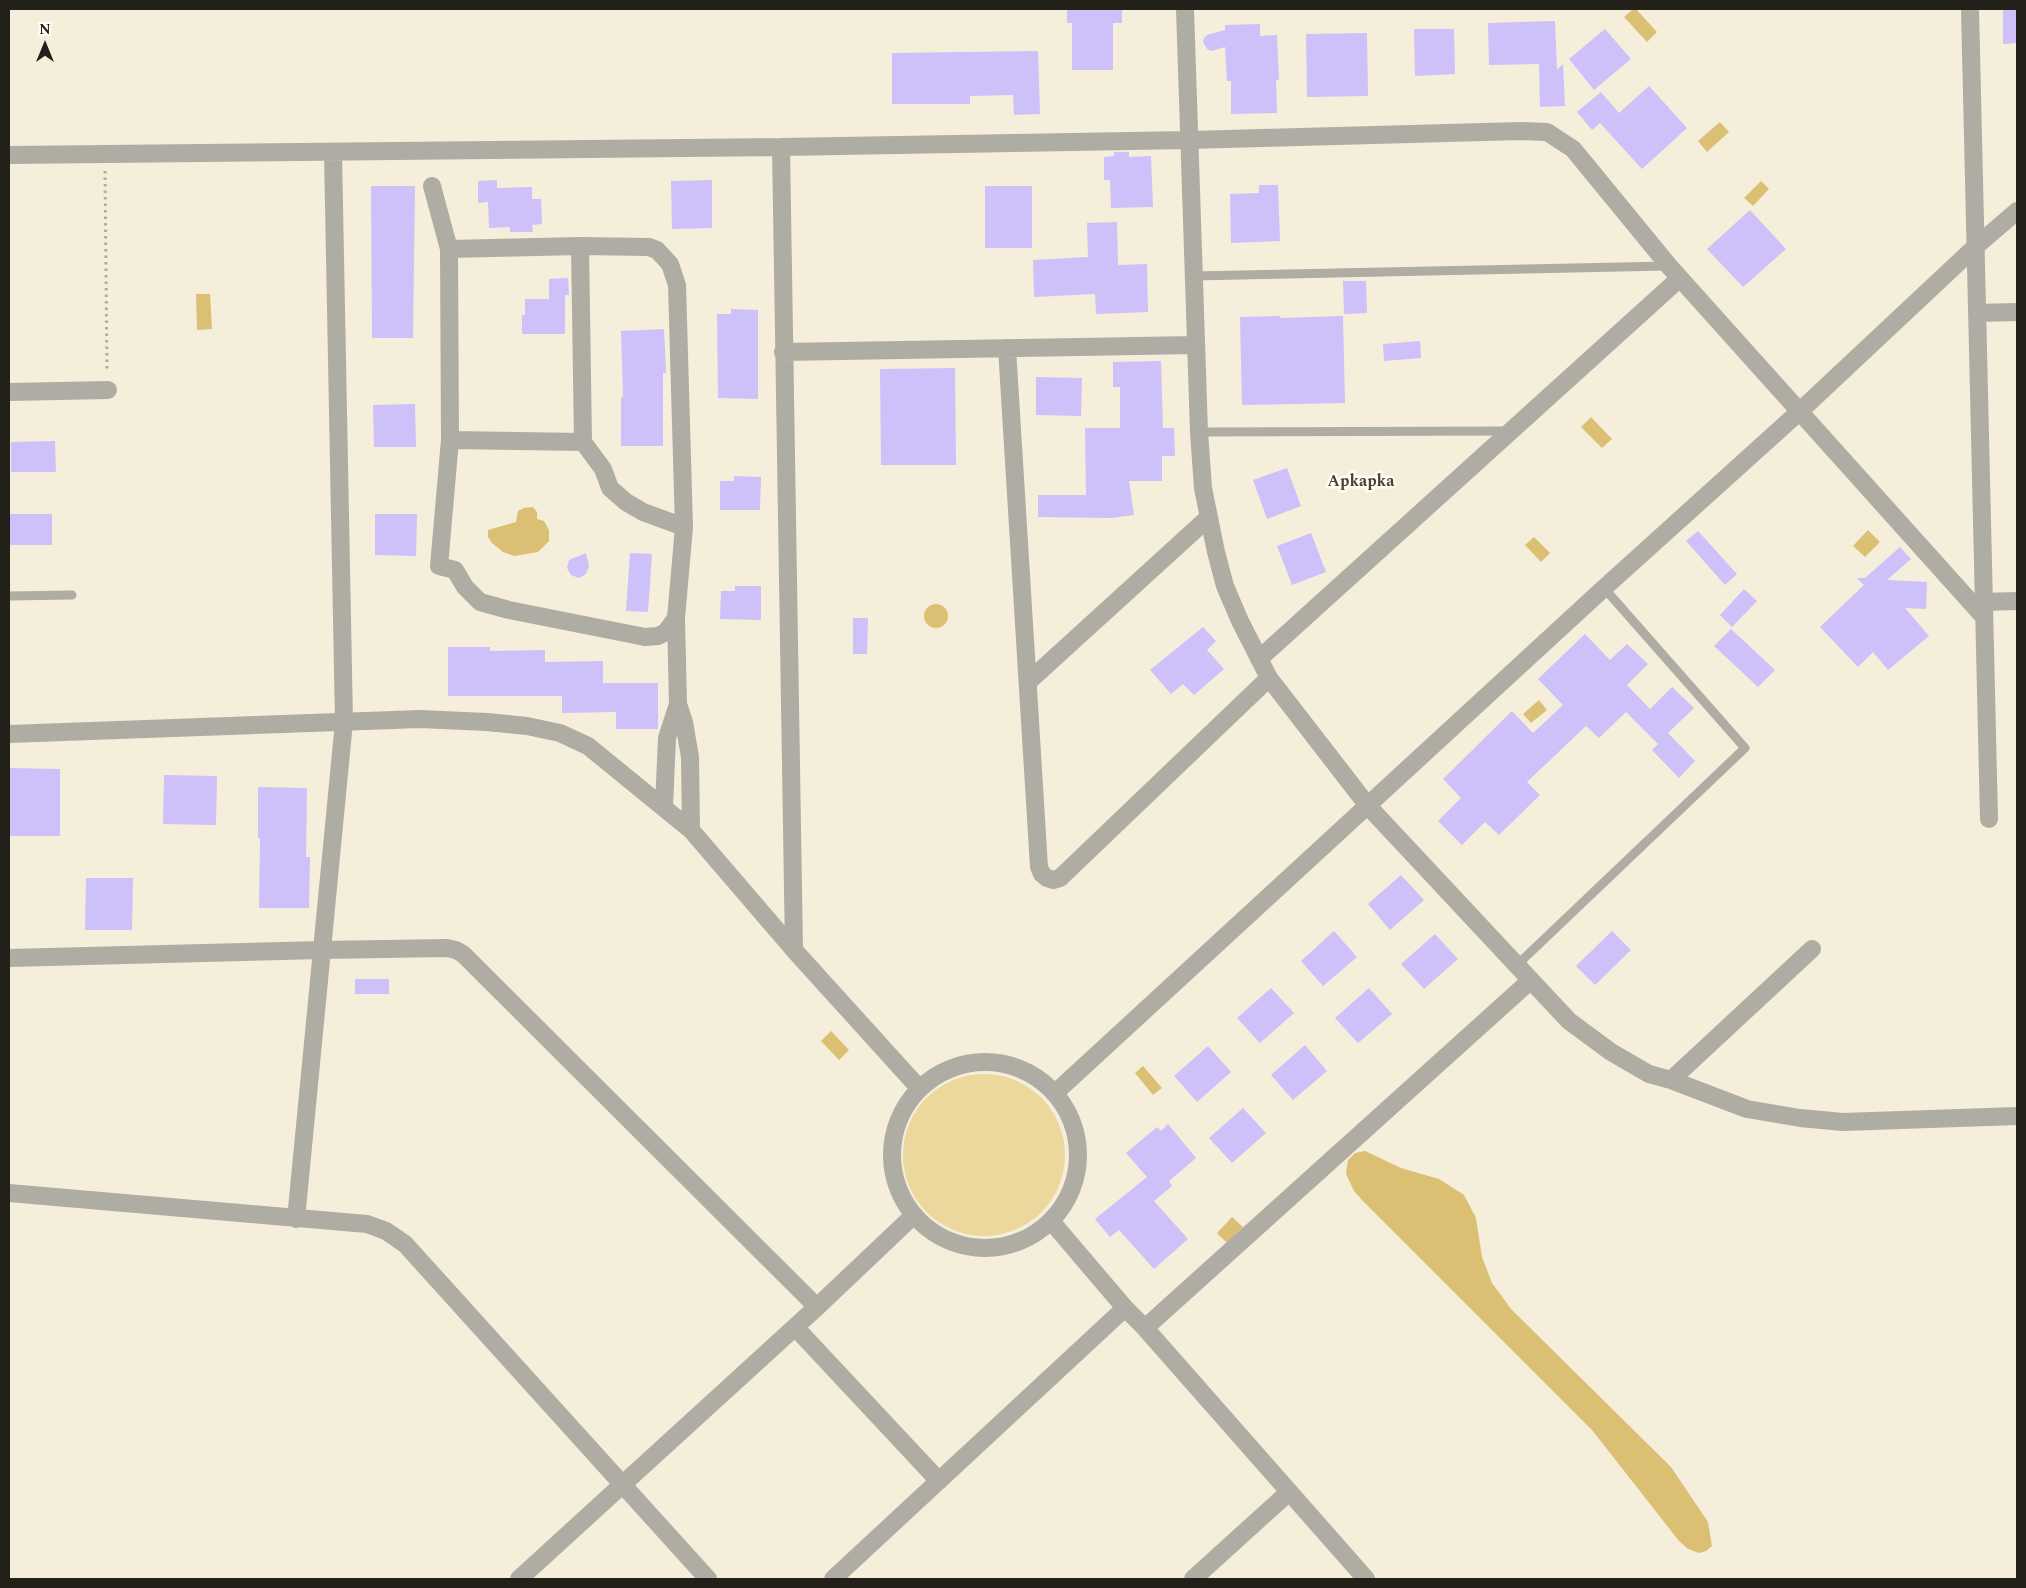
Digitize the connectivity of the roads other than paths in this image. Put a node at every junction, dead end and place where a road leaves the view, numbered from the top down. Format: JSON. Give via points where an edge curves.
{"nodes":[{"id":1,"x":1185,"y":9,"type":"edge"},
{"id":2,"x":1970,"y":9,"type":"edge"},
{"id":3,"x":1189,"y":140,"type":"junction"},
{"id":4,"x":781,"y":147,"type":"junction"},
{"id":5,"x":333,"y":153,"type":"junction"},
{"id":6,"x":9,"y":155,"type":"edge"},
{"id":7,"x":432,"y":186,"type":"dead end"},
{"id":8,"x":2017,"y":212,"type":"edge"},
{"id":9,"x":580,"y":246,"type":"junction"},
{"id":10,"x":1975,"y":247,"type":"junction"},
{"id":11,"x":449,"y":249,"type":"junction"},
{"id":12,"x":1675,"y":272,"type":"junction"},
{"id":13,"x":1193,"y":276,"type":"junction"},
{"id":14,"x":2017,"y":312,"type":"edge"},
{"id":15,"x":1977,"y":313,"type":"junction"},
{"id":16,"x":1196,"y":345,"type":"junction"},
{"id":17,"x":1007,"y":348,"type":"junction"},
{"id":18,"x":783,"y":352,"type":"junction"},
{"id":19,"x":108,"y":390,"type":"road end"},
{"id":20,"x":9,"y":392,"type":"edge"},
{"id":21,"x":1799,"y":412,"type":"junction"},
{"id":22,"x":1198,"y":432,"type":"junction"},
{"id":23,"x":1509,"y":432,"type":"junction"},
{"id":24,"x":450,"y":440,"type":"junction"},
{"id":25,"x":583,"y":442,"type":"junction"},
{"id":26,"x":1208,"y":518,"type":"junction"},
{"id":27,"x":684,"y":527,"type":"junction"},
{"id":28,"x":1604,"y":588,"type":"junction"},
{"id":29,"x":9,"y":596,"type":"edge"},
{"id":30,"x":72,"y":596,"type":"dead end"},
{"id":31,"x":2017,"y":601,"type":"edge"},
{"id":32,"x":1984,"y":609,"type":"junction"},
{"id":33,"x":676,"y":618,"type":"junction"},
{"id":34,"x":1258,"y":659,"type":"junction"},
{"id":35,"x":1269,"y":678,"type":"junction"},
{"id":36,"x":1028,"y":682,"type":"junction"},
{"id":37,"x":678,"y":704,"type":"junction"},
{"id":38,"x":344,"y":722,"type":"junction"},
{"id":39,"x":9,"y":734,"type":"edge"},
{"id":40,"x":1368,"y":806,"type":"junction"},
{"id":41,"x":664,"y":808,"type":"junction"},
{"id":42,"x":1989,"y":818,"type":"dead end"},
{"id":43,"x":691,"y":830,"type":"junction"},
{"id":44,"x":1812,"y":949,"type":"dead end"},
{"id":45,"x":321,"y":950,"type":"junction"},
{"id":46,"x":794,"y":950,"type":"junction"},
{"id":47,"x":9,"y":958,"type":"edge"},
{"id":48,"x":1517,"y":965,"type":"junction"},
{"id":49,"x":1531,"y":980,"type":"junction"},
{"id":50,"x":1671,"y":1080,"type":"junction"},
{"id":51,"x":919,"y":1088,"type":"junction"},
{"id":52,"x":1055,"y":1093,"type":"junction"},
{"id":53,"x":2017,"y":1116,"type":"edge"},
{"id":54,"x":9,"y":1193,"type":"edge"},
{"id":55,"x":914,"y":1215,"type":"junction"},
{"id":56,"x":296,"y":1219,"type":"junction"},
{"id":57,"x":1051,"y":1222,"type":"junction"},
{"id":58,"x":817,"y":1307,"type":"junction"},
{"id":59,"x":1125,"y":1308,"type":"junction"},
{"id":60,"x":795,"y":1327,"type":"junction"},
{"id":61,"x":1145,"y":1328,"type":"junction"},
{"id":62,"x":939,"y":1481,"type":"junction"},
{"id":63,"x":622,"y":1484,"type":"junction"},
{"id":64,"x":1288,"y":1492,"type":"junction"},
{"id":65,"x":519,"y":1579,"type":"edge"},
{"id":66,"x":708,"y":1579,"type":"edge"},
{"id":67,"x":832,"y":1579,"type":"edge"},
{"id":68,"x":1193,"y":1579,"type":"edge"},
{"id":69,"x":1366,"y":1579,"type":"edge"}],
"edges":[{"from":1,"to":3,"type":"street"},
{"from":2,"to":10,"type":"street"},
{"from":3,"to":4,"type":"street"},
{"from":3,"to":12,"type":"street","via":[[1548,132],[1573,149]]},
{"from":3,"to":13,"type":"street"},
{"from":4,"to":5,"type":"street"},
{"from":4,"to":18,"type":"street"},
{"from":5,"to":6,"type":"street"},
{"from":5,"to":38,"type":"street"},
{"from":7,"to":11,"type":"street"},
{"from":8,"to":10,"type":"street"},
{"from":9,"to":11,"type":"street"},
{"from":9,"to":25,"type":"street"},
{"from":9,"to":27,"type":"street","via":[[649,247],[657,250],[670,264],[677,285]]},
{"from":10,"to":15,"type":"street"},
{"from":10,"to":21,"type":"street"},
{"from":11,"to":24,"type":"street"},
{"from":12,"to":13,"type":"lane"},
{"from":12,"to":21,"type":"street"},
{"from":12,"to":23,"type":"street"},
{"from":13,"to":16,"type":"street"},
{"from":14,"to":15,"type":"street"},
{"from":15,"to":32,"type":"street"},
{"from":16,"to":17,"type":"street"},
{"from":16,"to":22,"type":"street"},
{"from":17,"to":18,"type":"street"},
{"from":17,"to":36,"type":"street"},
{"from":18,"to":46,"type":"street"},
{"from":19,"to":20,"type":"street"},
{"from":21,"to":28,"type":"street"},
{"from":21,"to":32,"type":"street"},
{"from":22,"to":23,"type":"lane"},
{"from":22,"to":26,"type":"street"},
{"from":23,"to":34,"type":"street"},
{"from":24,"to":25,"type":"street"},
{"from":24,"to":33,"type":"street","via":[[440,566],[455,570],[465,587],[480,602],[645,637],[666,632]]},
{"from":25,"to":27,"type":"street","via":[[603,469],[610,488],[626,502]]},
{"from":26,"to":34,"type":"street","via":[[1226,586]]},
{"from":26,"to":36,"type":"street"},
{"from":27,"to":33,"type":"street"},
{"from":28,"to":40,"type":"street"},
{"from":28,"to":48,"type":"lane","via":[[1745,748]]},
{"from":29,"to":30,"type":"lane"},
{"from":31,"to":32,"type":"street"},
{"from":32,"to":42,"type":"street"},
{"from":33,"to":37,"type":"street"},
{"from":34,"to":35,"type":"street"},
{"from":35,"to":36,"type":"street","via":[[1082,859],[1054,880],[1047,878],[1039,867]]},
{"from":35,"to":40,"type":"street"},
{"from":37,"to":41,"type":"street","via":[[667,738]]},
{"from":37,"to":43,"type":"street","via":[[689,748]]},
{"from":38,"to":39,"type":"street"},
{"from":38,"to":41,"type":"street","via":[[449,719],[560,732],[588,746]]},
{"from":38,"to":45,"type":"street"},
{"from":40,"to":48,"type":"street"},
{"from":40,"to":52,"type":"street"},
{"from":41,"to":43,"type":"street"},
{"from":43,"to":46,"type":"street"},
{"from":44,"to":50,"type":"street"},
{"from":45,"to":47,"type":"street"},
{"from":45,"to":56,"type":"street"},
{"from":45,"to":58,"type":"street","via":[[447,948],[463,954]]},
{"from":46,"to":51,"type":"street"},
{"from":48,"to":49,"type":"street"},
{"from":49,"to":50,"type":"street","via":[[1569,1021],[1612,1052],[1649,1074]]},
{"from":49,"to":61,"type":"street"},
{"from":50,"to":53,"type":"street","via":[[1747,1108],[1800,1118],[1843,1122]]},
{"from":51,"to":52,"type":"street","via":[[962,1064],[994,1062],[1026,1071]]},
{"from":51,"to":55,"type":"street","via":[[900,1115],[892,1146],[894,1178]]},
{"from":52,"to":57,"type":"street","via":[[1071,1116],[1079,1164],[1070,1195]]},
{"from":54,"to":56,"type":"street"},
{"from":55,"to":57,"type":"street","via":[[945,1239],[976,1248],[992,1248],[1024,1240]]},
{"from":55,"to":58,"type":"street"},
{"from":56,"to":63,"type":"street","via":[[367,1224],[386,1231],[404,1244]]},
{"from":57,"to":59,"type":"street"},
{"from":58,"to":60,"type":"street"},
{"from":59,"to":61,"type":"street"},
{"from":59,"to":62,"type":"street"},
{"from":60,"to":62,"type":"street"},
{"from":60,"to":63,"type":"street"},
{"from":61,"to":64,"type":"street"},
{"from":62,"to":67,"type":"street"},
{"from":63,"to":65,"type":"street"},
{"from":63,"to":66,"type":"street"},
{"from":64,"to":68,"type":"street"},
{"from":64,"to":69,"type":"street"}]}
